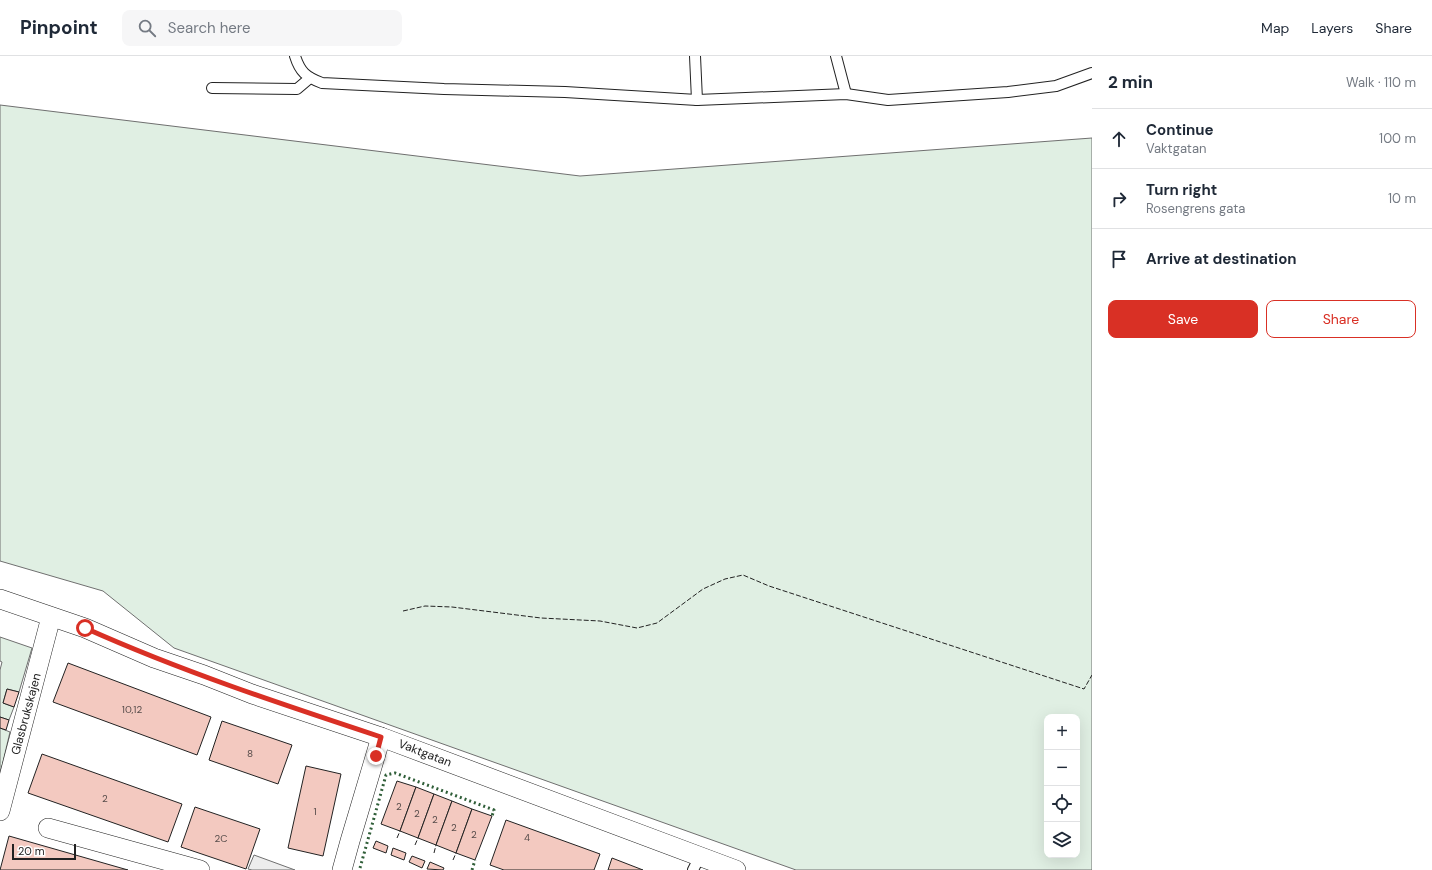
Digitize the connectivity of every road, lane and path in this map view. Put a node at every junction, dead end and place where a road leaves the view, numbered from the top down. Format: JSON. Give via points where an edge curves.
{"nodes":[{"id":1,"x":295,"y":56,"type":"edge"},
{"id":2,"x":695,"y":56,"type":"edge"},
{"id":3,"x":836,"y":56,"type":"edge"},
{"id":4,"x":1092,"y":73,"type":"edge"},
{"id":5,"x":310,"y":78,"type":"junction"},
{"id":6,"x":212,"y":88,"type":"dead end"},
{"id":7,"x":846,"y":94,"type":"junction"},
{"id":8,"x":697,"y":100,"type":"junction"},
{"id":9,"x":0,"y":599,"type":"edge"},
{"id":10,"x":51,"y":617,"type":"junction"},
{"id":11,"x":381,"y":737,"type":"junction"},
{"id":12,"x":0,"y":811,"type":"edge"},
{"id":13,"x":48,"y":828,"type":"dead end"},
{"id":14,"x":697,"y":863,"type":"edge"},
{"id":15,"x":346,"y":869,"type":"edge"},
{"id":16,"x":200,"y":870,"type":"edge"},
{"id":17,"x":736,"y":870,"type":"edge"}],
"edges":[{"from":1,"to":5,"type":"lane","via":[[298,66]]},
{"from":2,"to":8,"type":"lane"},
{"from":3,"to":7,"type":"lane"},
{"from":4,"to":7,"type":"lane","via":[[1056,86],[1008,92],[888,100]]},
{"from":5,"to":6,"type":"lane","via":[[297,89]]},
{"from":5,"to":8,"type":"lane","via":[[322,83],[565,92]]},
{"from":7,"to":8,"type":"lane"},
{"from":9,"to":10,"type":"street","name":"Vaktgatan"},
{"from":10,"to":11,"type":"street","name":"Vaktgatan","via":[[252,694]]},
{"from":10,"to":12,"type":"street","name":"Glasbrukskajen"},
{"from":11,"to":14,"type":"street","name":"Vaktgatan"},
{"from":11,"to":15,"type":"street","via":[[350,841]]},
{"from":13,"to":16,"type":"street"},
{"from":14,"to":17,"type":"street","name":"Vaktgatan"}]}
